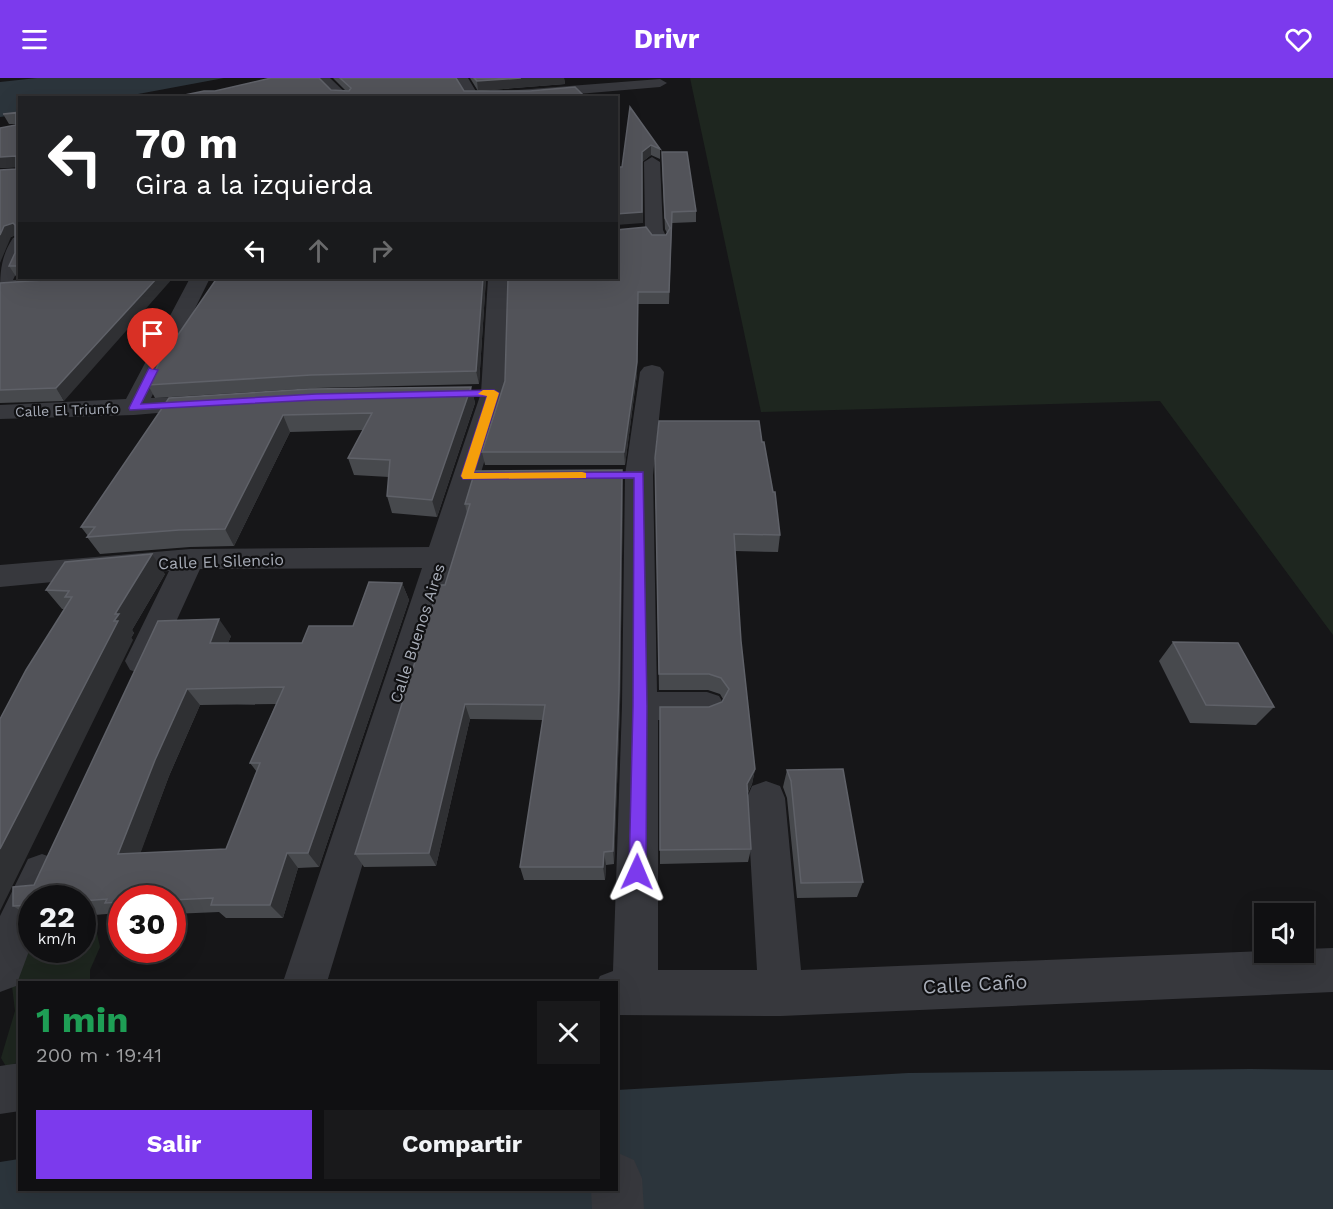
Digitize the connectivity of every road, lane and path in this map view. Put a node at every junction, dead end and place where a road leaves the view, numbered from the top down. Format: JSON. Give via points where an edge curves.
{"nodes":[{"id":1,"x":322,"y":78,"type":"edge"},
{"id":2,"x":461,"y":78,"type":"edge"},
{"id":3,"x":660,"y":83,"type":"dead end"},
{"id":4,"x":342,"y":96,"type":"edge"},
{"id":5,"x":472,"y":96,"type":"edge"},
{"id":6,"x":498,"y":96,"type":"edge"},
{"id":7,"x":652,"y":162,"type":"edge"},
{"id":8,"x":649,"y":234,"type":"edge"},
{"id":9,"x":18,"y":246,"type":"edge"},
{"id":10,"x":109,"y":279,"type":"edge"},
{"id":11,"x":199,"y":279,"type":"edge"},
{"id":12,"x":498,"y":279,"type":"edge"},
{"id":13,"x":0,"y":287,"type":"edge"},
{"id":14,"x":652,"y":372,"type":"dead end"},
{"id":15,"x":225,"y":402,"type":"edge"},
{"id":16,"x":134,"y":408,"type":"junction"},
{"id":17,"x":0,"y":412,"type":"edge"},
{"id":18,"x":442,"y":557,"type":"junction"},
{"id":19,"x":189,"y":559,"type":"junction"},
{"id":20,"x":0,"y":576,"type":"edge"},
{"id":21,"x":129,"y":688,"type":"edge"},
{"id":22,"x":640,"y":706,"type":"junction"},
{"id":23,"x":707,"y":706,"type":"edge"},
{"id":24,"x":766,"y":798,"type":"dead end"},
{"id":25,"x":59,"y":838,"type":"edge"},
{"id":26,"x":1,"y":961,"type":"edge"},
{"id":27,"x":1333,"y":970,"type":"edge"},
{"id":28,"x":305,"y":981,"type":"edge"},
{"id":29,"x":626,"y":991,"type":"edge"},
{"id":30,"x":781,"y":993,"type":"junction"},
{"id":31,"x":18,"y":1087,"type":"edge"},
{"id":32,"x":0,"y":1090,"type":"edge"},
{"id":33,"x":617,"y":1191,"type":"edge"},
{"id":34,"x":618,"y":1209,"type":"edge"}],
"edges":[{"from":1,"to":4,"type":"street"},
{"from":2,"to":5,"type":"street"},
{"from":3,"to":6,"type":"street"},
{"from":7,"to":8,"type":"street"},
{"from":9,"to":13,"type":"street"},
{"from":10,"to":13,"type":"street"},
{"from":11,"to":16,"type":"street"},
{"from":12,"to":18,"type":"street","name":"Calle Buenos Aires","via":[[482,394],[479,476]]},
{"from":14,"to":22,"type":"street","via":[[628,475]]},
{"from":15,"to":16,"type":"street","name":"Calle El Triunfo"},
{"from":16,"to":17,"type":"street","name":"Calle El Triunfo"},
{"from":18,"to":19,"type":"street","name":"Calle El Silencio"},
{"from":18,"to":28,"type":"street","name":"Calle Buenos Aires"},
{"from":19,"to":20,"type":"street","name":"Calle El Silencio"},
{"from":19,"to":21,"type":"street"},
{"from":22,"to":23,"type":"street"},
{"from":22,"to":29,"type":"street"},
{"from":24,"to":30,"type":"street"},
{"from":25,"to":26,"type":"street"},
{"from":27,"to":30,"type":"street","name":"Calle Caño"},
{"from":29,"to":30,"type":"street","name":"Calle Caño"},
{"from":31,"to":32,"type":"street"},
{"from":33,"to":34,"type":"street"}]}
